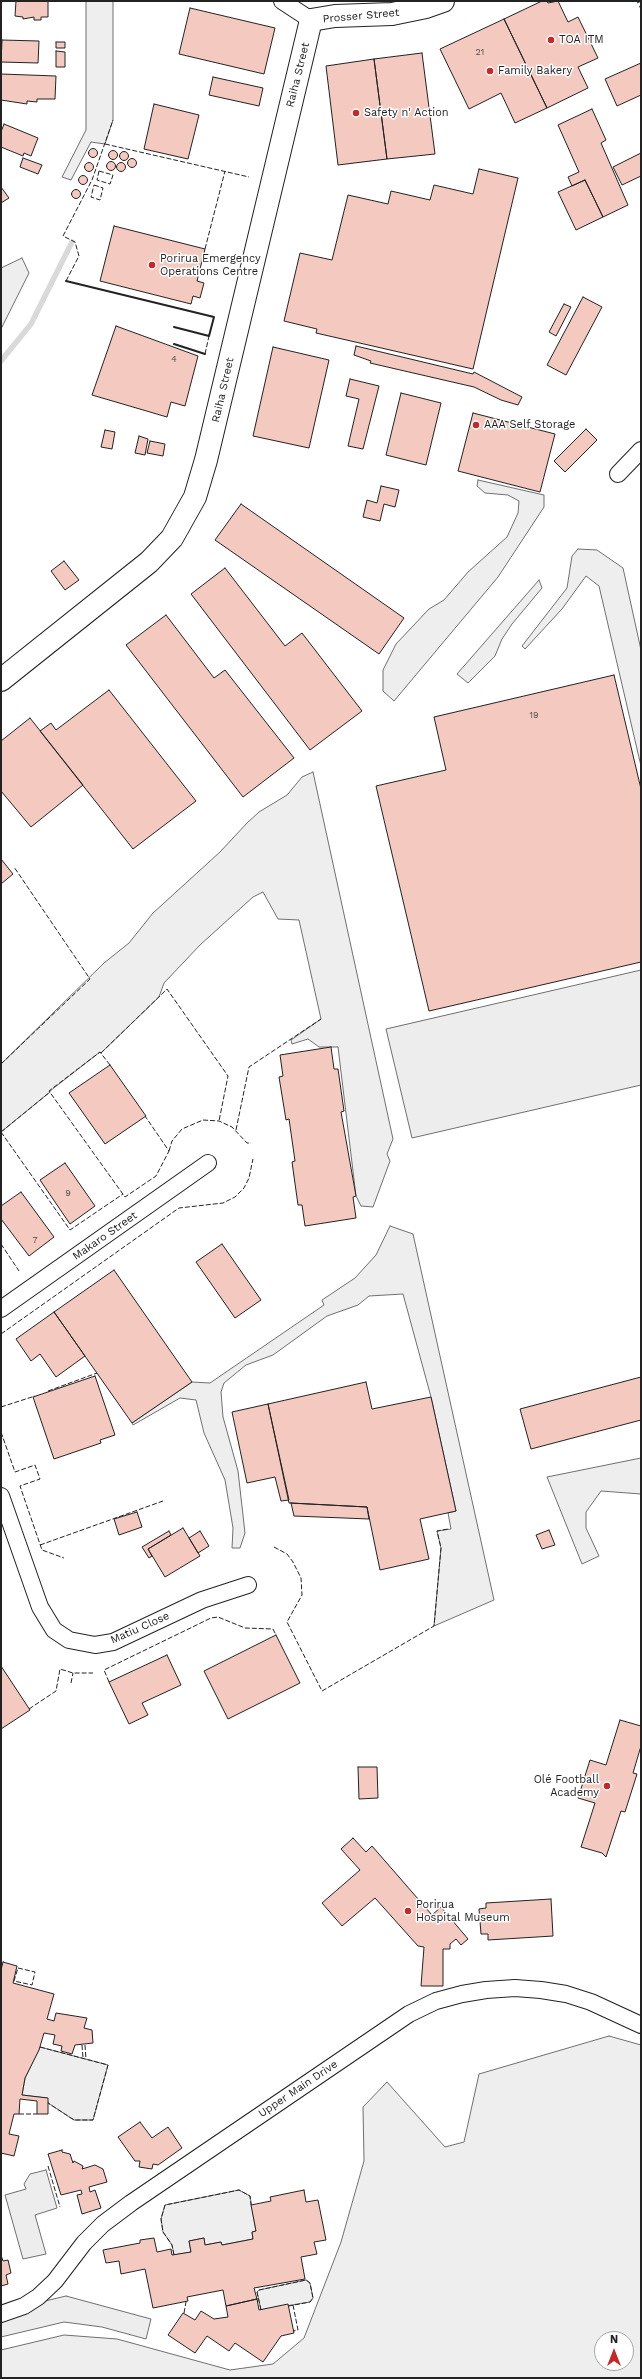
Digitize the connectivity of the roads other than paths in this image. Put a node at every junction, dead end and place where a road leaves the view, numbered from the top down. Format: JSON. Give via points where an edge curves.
{"nodes":[{"id":1,"x":282,"y":1,"type":"edge"},
{"id":2,"x":443,"y":1,"type":"edge"},
{"id":3,"x":311,"y":20,"type":"junction"},
{"id":4,"x":641,"y":450,"type":"edge"},
{"id":5,"x":618,"y":474,"type":"dead end"},
{"id":6,"x":1,"y":680,"type":"edge"},
{"id":7,"x":208,"y":1163,"type":"dead end"},
{"id":8,"x":1,"y":1309,"type":"edge"},
{"id":9,"x":1,"y":1496,"type":"edge"},
{"id":10,"x":248,"y":1585,"type":"dead end"},
{"id":11,"x":641,"y":2024,"type":"edge"},
{"id":12,"x":1,"y":2314,"type":"edge"}],
"edges":[{"from":1,"to":3,"type":"street","name":"Prosser Street"},
{"from":2,"to":3,"type":"main road","name":"Prosser Street","via":[[392,14],[335,16]]},
{"from":3,"to":6,"type":"main road","name":"Raiha Street","via":[[195,497],[172,538],[149,562]]},
{"from":4,"to":5,"type":"street"},
{"from":7,"to":8,"type":"street","name":"Makaro Street"},
{"from":9,"to":10,"type":"street","name":"Matiu Close","via":[[40,1607],[54,1630],[69,1640],[95,1645],[113,1642],[202,1600]]},
{"from":11,"to":12,"type":"street","name":"Upper Main Drive","via":[[591,2002],[541,1990],[486,1990],[436,2001],[408,2014],[103,2224],[84,2243],[55,2281],[38,2297],[24,2306]]}]}
